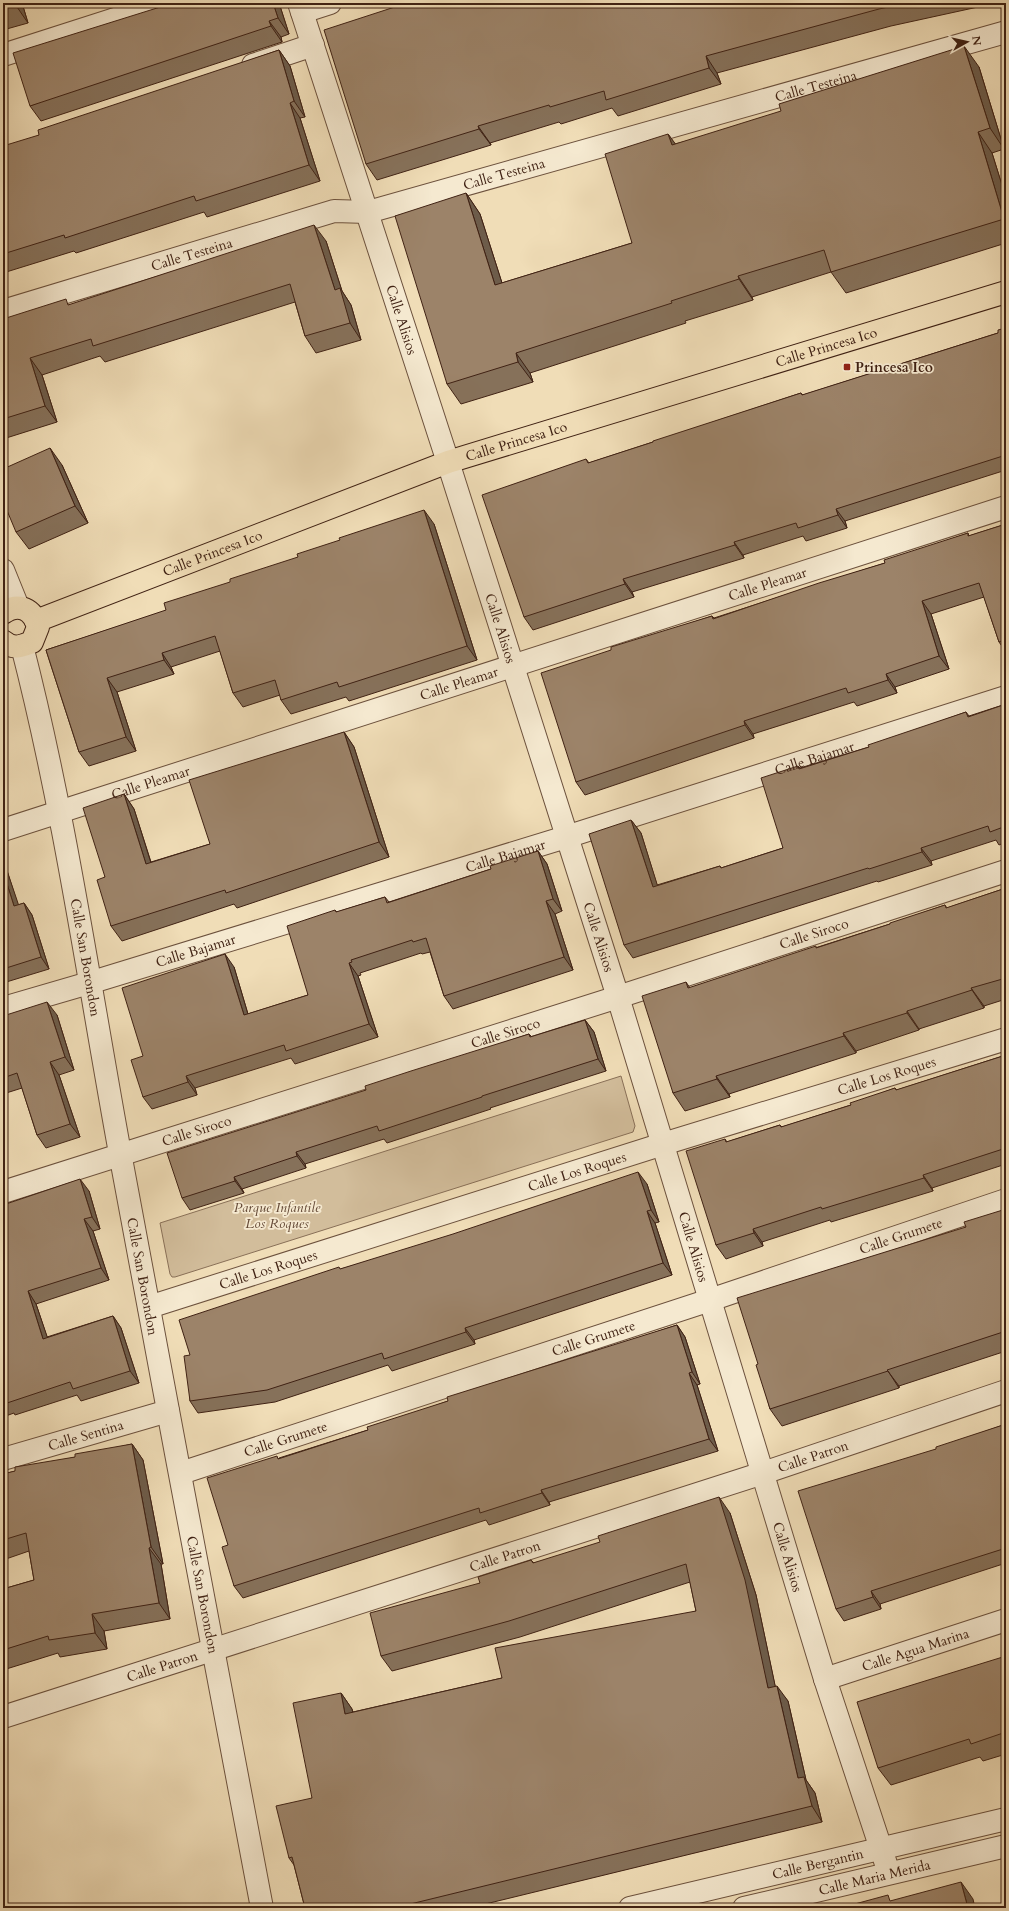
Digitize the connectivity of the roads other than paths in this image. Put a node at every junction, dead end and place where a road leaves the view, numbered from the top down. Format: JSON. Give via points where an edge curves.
{"nodes":[{"id":1,"x":165,"y":3,"type":"edge"},
{"id":2,"x":330,"y":3,"type":"edge"},
{"id":3,"x":301,"y":7,"type":"edge"},
{"id":4,"x":1006,"y":32,"type":"edge"},
{"id":5,"x":313,"y":45,"type":"junction"},
{"id":6,"x":3,"y":55,"type":"edge"},
{"id":7,"x":237,"y":70,"type":"edge"},
{"id":8,"x":368,"y":212,"type":"junction"},
{"id":9,"x":1006,"y":292,"type":"edge"},
{"id":10,"x":3,"y":311,"type":"edge"},
{"id":11,"x":448,"y":462,"type":"junction"},
{"id":12,"x":1006,"y":507,"type":"edge"},
{"id":13,"x":3,"y":570,"type":"edge"},
{"id":14,"x":10,"y":610,"type":"edge"},
{"id":15,"x":36,"y":621,"type":"junction"},
{"id":16,"x":13,"y":643,"type":"edge"},
{"id":17,"x":513,"y":666,"type":"junction"},
{"id":18,"x":1006,"y":697,"type":"edge"},
{"id":19,"x":59,"y":812,"type":"junction"},
{"id":20,"x":3,"y":830,"type":"edge"},
{"id":21,"x":566,"y":837,"type":"junction"},
{"id":22,"x":1006,"y":871,"type":"edge"},
{"id":23,"x":89,"y":983,"type":"junction"},
{"id":24,"x":618,"y":997,"type":"junction"},
{"id":25,"x":3,"y":1008,"type":"edge"},
{"id":26,"x":1006,"y":1039,"type":"edge"},
{"id":27,"x":663,"y":1144,"type":"junction"},
{"id":28,"x":120,"y":1154,"type":"junction"},
{"id":29,"x":3,"y":1192,"type":"edge"},
{"id":30,"x":1006,"y":1200,"type":"edge"},
{"id":31,"x":710,"y":1300,"type":"junction"},
{"id":32,"x":149,"y":1307,"type":"junction"},
{"id":33,"x":1006,"y":1392,"type":"edge"},
{"id":34,"x":168,"y":1411,"type":"junction"},
{"id":35,"x":3,"y":1459,"type":"edge"},
{"id":36,"x":181,"y":1473,"type":"junction"},
{"id":37,"x":763,"y":1473,"type":"junction"},
{"id":38,"x":1006,"y":1620,"type":"edge"},
{"id":39,"x":214,"y":1650,"type":"junction"},
{"id":40,"x":825,"y":1680,"type":"junction"},
{"id":41,"x":3,"y":1717,"type":"edge"},
{"id":42,"x":1003,"y":1819,"type":"edge"},
{"id":43,"x":1006,"y":1846,"type":"edge"},
{"id":44,"x":881,"y":1848,"type":"junction"},
{"id":45,"x":889,"y":1873,"type":"junction"},
{"id":46,"x":262,"y":1908,"type":"edge"},
{"id":47,"x":633,"y":1908,"type":"edge"},
{"id":48,"x":744,"y":1908,"type":"edge"}],
"edges":[{"from":1,"to":6,"type":"street"},
{"from":2,"to":3,"type":"street"},
{"from":3,"to":5,"type":"street","name":"Calle Alisios"},
{"from":4,"to":8,"type":"street","name":"Calle Testeina"},
{"from":5,"to":7,"type":"street"},
{"from":5,"to":8,"type":"street","name":"Calle Alisios"},
{"from":8,"to":10,"type":"street","name":"Calle Testeina","via":[[334,211]]},
{"from":8,"to":11,"type":"street","name":"Calle Alisios"},
{"from":9,"to":11,"type":"main road","name":"Calle Princesa Ico"},
{"from":11,"to":15,"type":"main road","name":"Calle Princesa Ico"},
{"from":11,"to":17,"type":"street","name":"Calle Alisios"},
{"from":12,"to":17,"type":"street","name":"Calle Pleamar"},
{"from":13,"to":14,"type":"street"},
{"from":14,"to":15,"type":"main road","via":[[25,609],[32,613]]},
{"from":15,"to":16,"type":"main road","via":[[38,627],[32,642]]},
{"from":16,"to":19,"type":"street","name":"Calle San Borondon","via":[[35,694]]},
{"from":17,"to":19,"type":"street","name":"Calle Pleamar"},
{"from":17,"to":21,"type":"street","name":"Calle Alisios"},
{"from":18,"to":21,"type":"street","name":"Calle Bajamar"},
{"from":19,"to":20,"type":"street","name":"Calle Pleamar"},
{"from":19,"to":23,"type":"street","name":"Calle San Borondon"},
{"from":21,"to":23,"type":"street","name":"Calle Bajamar"},
{"from":21,"to":24,"type":"street","name":"Calle Alisios"},
{"from":22,"to":24,"type":"street","name":"Calle Siroco"},
{"from":23,"to":25,"type":"street","name":"Calle Bajamar"},
{"from":23,"to":28,"type":"street","name":"Calle San Borondon"},
{"from":24,"to":27,"type":"street","name":"Calle Alisios"},
{"from":24,"to":28,"type":"street","name":"Calle Siroco"},
{"from":26,"to":27,"type":"street","name":"Calle Los Roques"},
{"from":27,"to":31,"type":"street","name":"Calle Alisios"},
{"from":27,"to":32,"type":"street","name":"Calle Los Roques"},
{"from":28,"to":29,"type":"street","name":"Calle Siroco"},
{"from":28,"to":32,"type":"street","name":"Calle San Borondon"},
{"from":30,"to":31,"type":"street","name":"Calle Grumete"},
{"from":31,"to":36,"type":"street","name":"Calle Grumete"},
{"from":31,"to":37,"type":"street","name":"Calle Alisios"},
{"from":32,"to":34,"type":"street","name":"Calle San Borondon"},
{"from":33,"to":37,"type":"street","name":"Calle Patron"},
{"from":34,"to":35,"type":"street","name":"Calle Sentina"},
{"from":34,"to":36,"type":"street","name":"Calle San Borondon"},
{"from":36,"to":39,"type":"street","name":"Calle San Borondon"},
{"from":37,"to":39,"type":"street","name":"Calle Patron"},
{"from":37,"to":40,"type":"street","name":"Calle Alisios"},
{"from":38,"to":40,"type":"street","name":"Calle Agua Marina"},
{"from":39,"to":41,"type":"street","name":"Calle Patron"},
{"from":39,"to":46,"type":"street","name":"Calle San Borondon"},
{"from":40,"to":44,"type":"street","name":"Calle Alisios"},
{"from":42,"to":43,"type":"street"},
{"from":42,"to":44,"type":"street","name":"Calle Bergantin"},
{"from":43,"to":45,"type":"street","name":"Calle Maria Merida"},
{"from":44,"to":45,"type":"street","name":"Calle Alisios"},
{"from":44,"to":47,"type":"street","name":"Calle Bergantin"},
{"from":45,"to":48,"type":"street","name":"Calle Maria Merida"}]}
